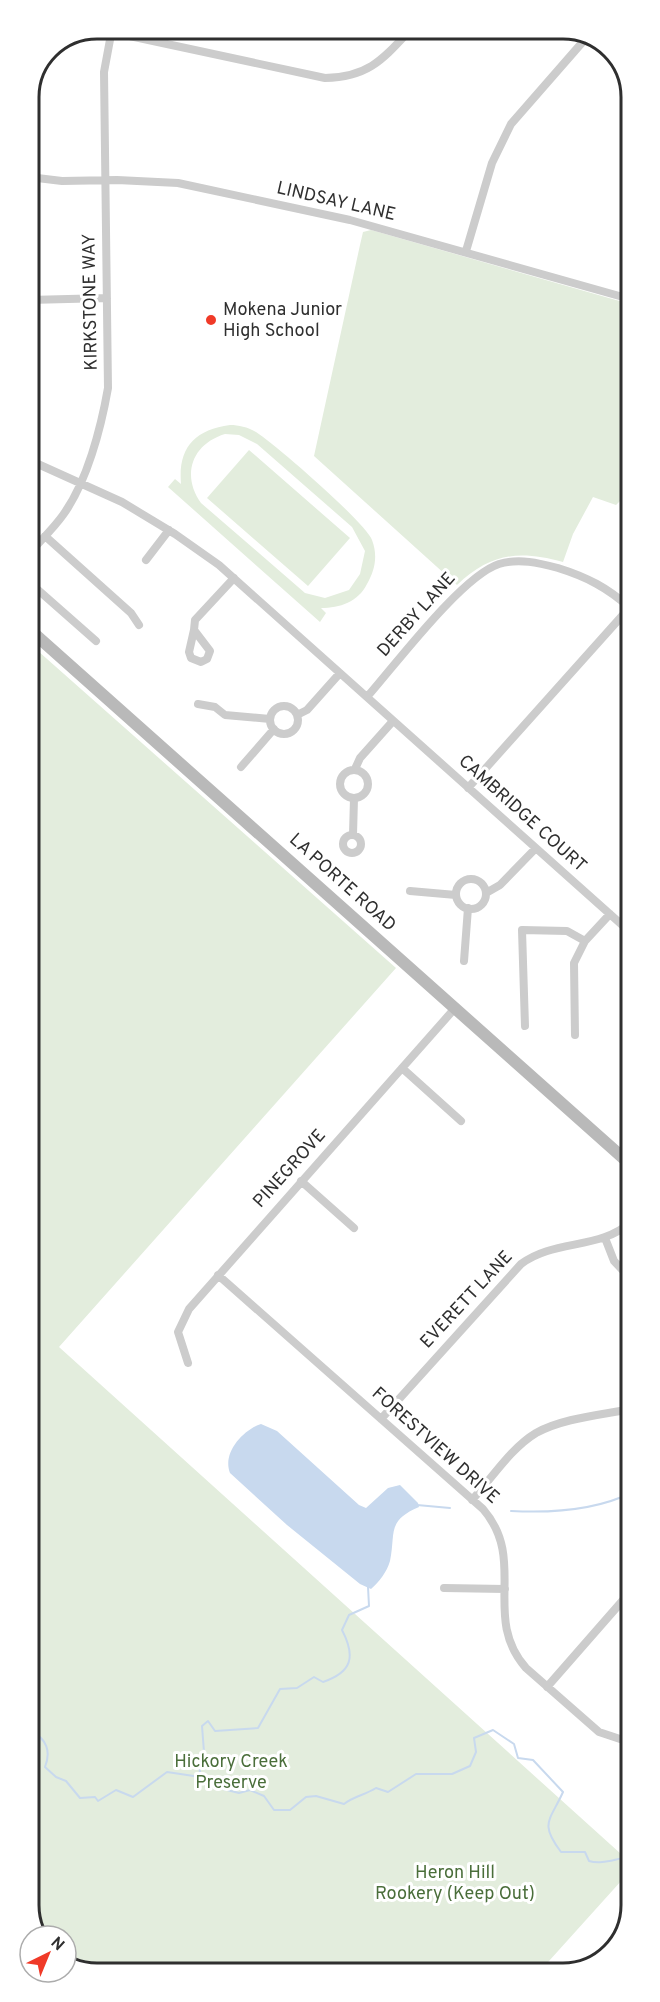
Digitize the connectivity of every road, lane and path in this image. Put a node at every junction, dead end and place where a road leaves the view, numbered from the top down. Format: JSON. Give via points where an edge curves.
{"nodes":[{"id":1,"x":110,"y":39,"type":"edge"},
{"id":2,"x":151,"y":39,"type":"edge"},
{"id":3,"x":401,"y":39,"type":"edge"},
{"id":4,"x":582,"y":42,"type":"edge"},
{"id":5,"x":39,"y":178,"type":"edge"},
{"id":6,"x":106,"y":180,"type":"junction"},
{"id":7,"x":466,"y":251,"type":"junction"},
{"id":8,"x":621,"y":296,"type":"edge"},
{"id":9,"x":107,"y":298,"type":"junction"},
{"id":10,"x":39,"y":300,"type":"edge"},
{"id":11,"x":39,"y":464,"type":"edge"},
{"id":12,"x":79,"y":482,"type":"junction"},
{"id":13,"x":169,"y":530,"type":"junction"},
{"id":14,"x":45,"y":536,"type":"junction"},
{"id":15,"x":39,"y":543,"type":"edge"},
{"id":16,"x":146,"y":560,"type":"dead end"},
{"id":17,"x":234,"y":578,"type":"junction"},
{"id":18,"x":39,"y":591,"type":"edge"},
{"id":19,"x":621,"y":600,"type":"edge"},
{"id":20,"x":621,"y":618,"type":"edge"},
{"id":21,"x":139,"y":625,"type":"dead end"},
{"id":22,"x":194,"y":630,"type":"dead end"},
{"id":23,"x":39,"y":638,"type":"edge"},
{"id":24,"x":96,"y":641,"type":"dead end"},
{"id":25,"x":340,"y":673,"type":"junction"},
{"id":26,"x":366,"y":697,"type":"junction"},
{"id":27,"x":198,"y":704,"type":"dead end"},
{"id":28,"x":297,"y":715,"type":"junction"},
{"id":29,"x":270,"y":719,"type":"junction"},
{"id":30,"x":393,"y":721,"type":"junction"},
{"id":31,"x":274,"y":729,"type":"junction"},
{"id":32,"x":241,"y":767,"type":"dead end"},
{"id":33,"x":355,"y":770,"type":"junction"},
{"id":34,"x":468,"y":788,"type":"junction"},
{"id":35,"x":354,"y":798,"type":"junction"},
{"id":36,"x":353,"y":835,"type":"dead end"},
{"id":37,"x":536,"y":848,"type":"junction"},
{"id":38,"x":410,"y":891,"type":"dead end"},
{"id":39,"x":486,"y":893,"type":"junction"},
{"id":40,"x":456,"y":895,"type":"junction"},
{"id":41,"x":468,"y":908,"type":"junction"},
{"id":42,"x":610,"y":914,"type":"junction"},
{"id":43,"x":621,"y":924,"type":"edge"},
{"id":44,"x":585,"y":941,"type":"junction"},
{"id":45,"x":464,"y":961,"type":"dead end"},
{"id":46,"x":456,"y":1007,"type":"junction"},
{"id":47,"x":525,"y":1026,"type":"dead end"},
{"id":48,"x":575,"y":1035,"type":"dead end"},
{"id":49,"x":402,"y":1068,"type":"junction"},
{"id":50,"x":461,"y":1121,"type":"dead end"},
{"id":51,"x":621,"y":1155,"type":"edge"},
{"id":52,"x":301,"y":1181,"type":"junction"},
{"id":53,"x":354,"y":1228,"type":"dead end"},
{"id":54,"x":621,"y":1228,"type":"edge"},
{"id":55,"x":605,"y":1238,"type":"junction"},
{"id":56,"x":621,"y":1268,"type":"edge"},
{"id":57,"x":218,"y":1275,"type":"junction"},
{"id":58,"x":188,"y":1363,"type":"dead end"},
{"id":59,"x":621,"y":1411,"type":"edge"},
{"id":60,"x":381,"y":1419,"type":"junction"},
{"id":61,"x":472,"y":1500,"type":"junction"},
{"id":62,"x":444,"y":1588,"type":"dead end"},
{"id":63,"x":505,"y":1589,"type":"junction"},
{"id":64,"x":621,"y":1602,"type":"edge"},
{"id":65,"x":547,"y":1687,"type":"junction"},
{"id":66,"x":621,"y":1739,"type":"edge"}],
"edges":[{"from":1,"to":6,"type":"street","name":"KIRKSTONE WAY","via":[[104,72]]},
{"from":2,"to":3,"type":"street","via":[[325,78],[352,75],[373,67]]},
{"from":4,"to":7,"type":"street","via":[[511,124],[492,163]]},
{"from":5,"to":6,"type":"street","name":"LINDSAY LANE"},
{"from":6,"to":7,"type":"street","name":"LINDSAY LANE","via":[[178,183],[350,220]]},
{"from":6,"to":9,"type":"street","name":"KIRKSTONE WAY"},
{"from":7,"to":8,"type":"street","name":"LINDSAY LANE"},
{"from":9,"to":10,"type":"street"},
{"from":9,"to":12,"type":"street","name":"KIRKSTONE WAY","via":[[108,388],[98,437]]},
{"from":11,"to":12,"type":"street","name":"CAMBRIDGE COURT"},
{"from":12,"to":13,"type":"street","name":"CAMBRIDGE COURT"},
{"from":12,"to":14,"type":"street","name":"KIRKSTONE WAY","via":[[64,513]]},
{"from":13,"to":16,"type":"street"},
{"from":13,"to":17,"type":"street","name":"CAMBRIDGE COURT"},
{"from":14,"to":15,"type":"street","name":"KIRKSTONE WAY"},
{"from":14,"to":21,"type":"street","via":[[131,613]]},
{"from":17,"to":22,"type":"street","via":[[195,620]]},
{"from":17,"to":25,"type":"street","name":"CAMBRIDGE COURT"},
{"from":18,"to":24,"type":"street"},
{"from":19,"to":26,"type":"street","name":"DERBY LANE","via":[[605,587],[574,573],[530,561],[500,564],[468,582]]},
{"from":20,"to":34,"type":"street"},
{"from":23,"to":46,"type":"street","name":"LA PORTE ROAD"},
{"from":25,"to":26,"type":"street","name":"CAMBRIDGE COURT"},
{"from":25,"to":28,"type":"street","via":[[307,710]]},
{"from":26,"to":30,"type":"street","name":"CAMBRIDGE COURT"},
{"from":27,"to":29,"type":"street","via":[[215,707],[225,715]]},
{"from":28,"to":29,"type":"street","via":[[284,706],[274,710]]},
{"from":28,"to":31,"type":"street","via":[[297,725],[289,733]]},
{"from":29,"to":31,"type":"street"},
{"from":30,"to":33,"type":"street","via":[[360,758]]},
{"from":30,"to":34,"type":"street","name":"CAMBRIDGE COURT"},
{"from":31,"to":32,"type":"street"},
{"from":33,"to":35,"type":"street","via":[[345,773],[340,783],[344,794]]},
{"from":33,"to":35,"type":"street","via":[[365,774],[369,785],[364,795]]},
{"from":34,"to":37,"type":"street","name":"CAMBRIDGE COURT"},
{"from":35,"to":36,"type":"street"},
{"from":37,"to":39,"type":"street","via":[[500,885]]},
{"from":37,"to":42,"type":"street","name":"CAMBRIDGE COURT"},
{"from":38,"to":40,"type":"street"},
{"from":39,"to":40,"type":"street","via":[[481,883],[471,879],[460,883]]},
{"from":39,"to":41,"type":"street","via":[[481,904]]},
{"from":40,"to":41,"type":"street","via":[[460,904]]},
{"from":41,"to":45,"type":"street"},
{"from":42,"to":43,"type":"street","name":"CAMBRIDGE COURT"},
{"from":42,"to":44,"type":"street"},
{"from":44,"to":47,"type":"street","via":[[567,931],[522,930]]},
{"from":44,"to":48,"type":"street","via":[[574,963]]},
{"from":46,"to":49,"type":"street","name":"PINEGROVE"},
{"from":46,"to":51,"type":"street","name":"LA PORTE ROAD"},
{"from":49,"to":50,"type":"street"},
{"from":49,"to":52,"type":"street","name":"PINEGROVE"},
{"from":52,"to":53,"type":"street"},
{"from":52,"to":57,"type":"street","name":"PINEGROVE"},
{"from":54,"to":55,"type":"street","name":"EVERETT LANE"},
{"from":55,"to":56,"type":"street"},
{"from":55,"to":60,"type":"street","name":"EVERETT LANE","via":[[543,1251],[521,1264]]},
{"from":57,"to":58,"type":"street","name":"PINEGROVE","via":[[181,1323],[178,1332]]},
{"from":57,"to":60,"type":"street","name":"FORESTVIEW DRIVE"},
{"from":59,"to":61,"type":"street","via":[[535,1434]]},
{"from":60,"to":61,"type":"street","name":"FORESTVIEW DRIVE"},
{"from":61,"to":63,"type":"street","name":"FORESTVIEW DRIVE","via":[[489,1516],[500,1535],[505,1552]]},
{"from":62,"to":63,"type":"street"},
{"from":63,"to":65,"type":"street","name":"FORESTVIEW DRIVE","via":[[508,1638],[521,1663]]},
{"from":64,"to":65,"type":"street"},
{"from":65,"to":66,"type":"street","name":"FORESTVIEW DRIVE","via":[[599,1732]]}]}
